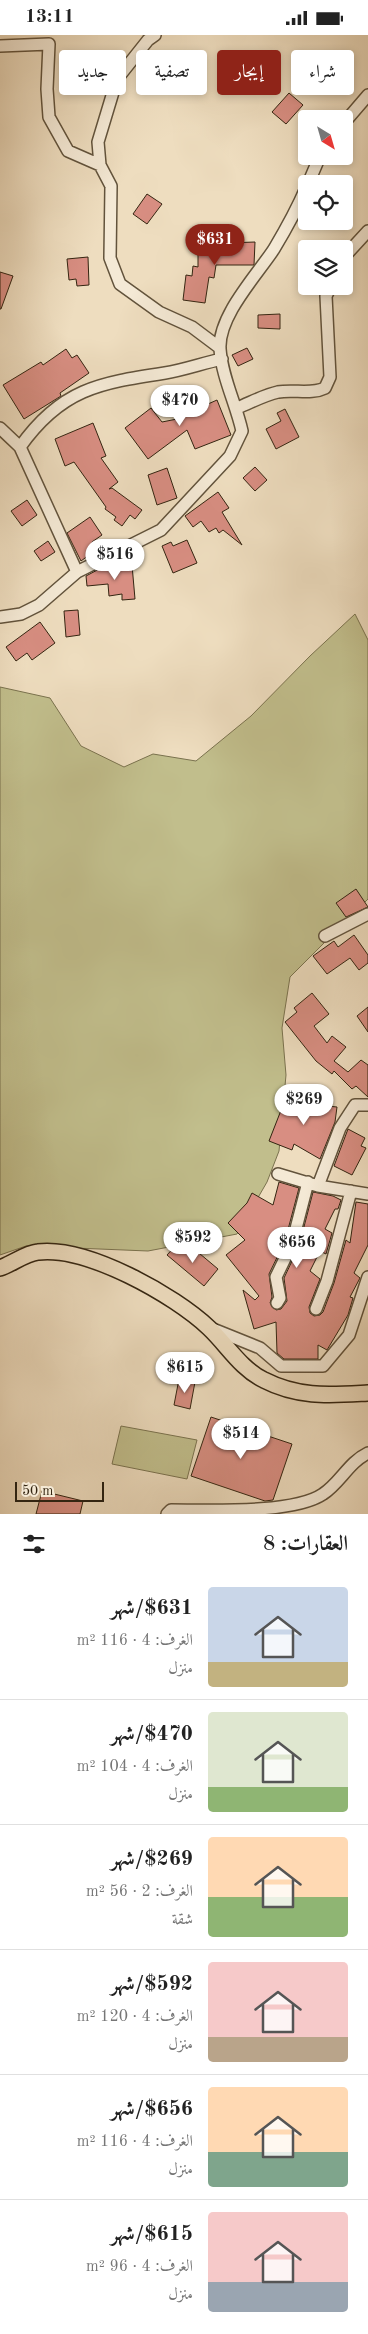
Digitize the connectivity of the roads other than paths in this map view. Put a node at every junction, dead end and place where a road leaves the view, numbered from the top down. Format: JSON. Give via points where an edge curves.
{"nodes":[{"id":1,"x":155,"y":35,"type":"edge"},
{"id":2,"x":52,"y":39,"type":"edge"},
{"id":3,"x":0,"y":46,"type":"edge"},
{"id":4,"x":368,"y":95,"type":"edge"},
{"id":5,"x":353,"y":112,"type":"edge"},
{"id":6,"x":100,"y":165,"type":"junction"},
{"id":7,"x":298,"y":204,"type":"edge"},
{"id":8,"x":368,"y":231,"type":"edge"},
{"id":9,"x":353,"y":247,"type":"edge"},
{"id":10,"x":327,"y":295,"type":"edge"},
{"id":11,"x":221,"y":353,"type":"junction"},
{"id":12,"x":237,"y":408,"type":"junction"},
{"id":13,"x":0,"y":428,"type":"edge"},
{"id":14,"x":20,"y":447,"type":"junction"},
{"id":15,"x":77,"y":572,"type":"junction"},
{"id":16,"x":0,"y":617,"type":"edge"},
{"id":17,"x":368,"y":914,"type":"edge"},
{"id":18,"x":325,"y":936,"type":"dead end"},
{"id":19,"x":368,"y":1105,"type":"edge"},
{"id":20,"x":278,"y":1175,"type":"dead end"},
{"id":21,"x":313,"y":1184,"type":"junction"},
{"id":22,"x":351,"y":1191,"type":"junction"},
{"id":23,"x":368,"y":1194,"type":"edge"},
{"id":24,"x":16,"y":1262,"type":"junction"},
{"id":25,"x":0,"y":1268,"type":"edge"},
{"id":26,"x":0,"y":1275,"type":"edge"},
{"id":27,"x":368,"y":1277,"type":"edge"},
{"id":28,"x":277,"y":1303,"type":"dead end"},
{"id":29,"x":316,"y":1309,"type":"dead end"},
{"id":30,"x":209,"y":1328,"type":"junction"},
{"id":31,"x":368,"y":1393,"type":"edge"},
{"id":32,"x":368,"y":1453,"type":"edge"},
{"id":33,"x":196,"y":1512,"type":"edge"},
{"id":34,"x":167,"y":1514,"type":"edge"}],
"edges":[{"from":1,"to":6,"type":"street","via":[[117,79],[98,142]]},
{"from":2,"to":3,"type":"street"},
{"from":2,"to":6,"type":"street","via":[[47,89],[49,117],[68,151]]},
{"from":4,"to":5,"type":"street"},
{"from":6,"to":11,"type":"street","via":[[111,186],[110,258],[120,284],[159,312],[192,327]]},
{"from":7,"to":11,"type":"street","via":[[225,325]]},
{"from":8,"to":9,"type":"street"},
{"from":10,"to":12,"type":"street","via":[[330,377],[325,388],[316,393],[299,390],[276,392]]},
{"from":11,"to":12,"type":"street"},
{"from":11,"to":14,"type":"street","via":[[167,372],[133,376],[90,388],[60,404],[37,423]]},
{"from":12,"to":15,"type":"street","via":[[242,431],[230,456],[162,529]]},
{"from":13,"to":14,"type":"street"},
{"from":14,"to":15,"type":"street"},
{"from":15,"to":16,"type":"street","via":[[39,605],[22,614]]},
{"from":17,"to":18,"type":"street"},
{"from":19,"to":21,"type":"street","via":[[354,1105]]},
{"from":20,"to":21,"type":"street"},
{"from":21,"to":22,"type":"street"},
{"from":21,"to":28,"type":"street","via":[[292,1244],[276,1277],[280,1298]]},
{"from":22,"to":23,"type":"street"},
{"from":22,"to":29,"type":"street","via":[[327,1281]]},
{"from":24,"to":25,"type":"main road"},
{"from":24,"to":26,"type":"main road"},
{"from":24,"to":30,"type":"main road","via":[[36,1252],[58,1251],[85,1258],[121,1272],[165,1297]]},
{"from":27,"to":30,"type":"street","via":[[349,1335],[323,1366],[280,1366],[260,1348]]},
{"from":30,"to":31,"type":"main road","via":[[243,1364],[278,1387],[308,1395]]},
{"from":32,"to":33,"type":"street","via":[[359,1457],[322,1495],[286,1507]]},
{"from":33,"to":34,"type":"street","via":[[172,1510]]}]}
